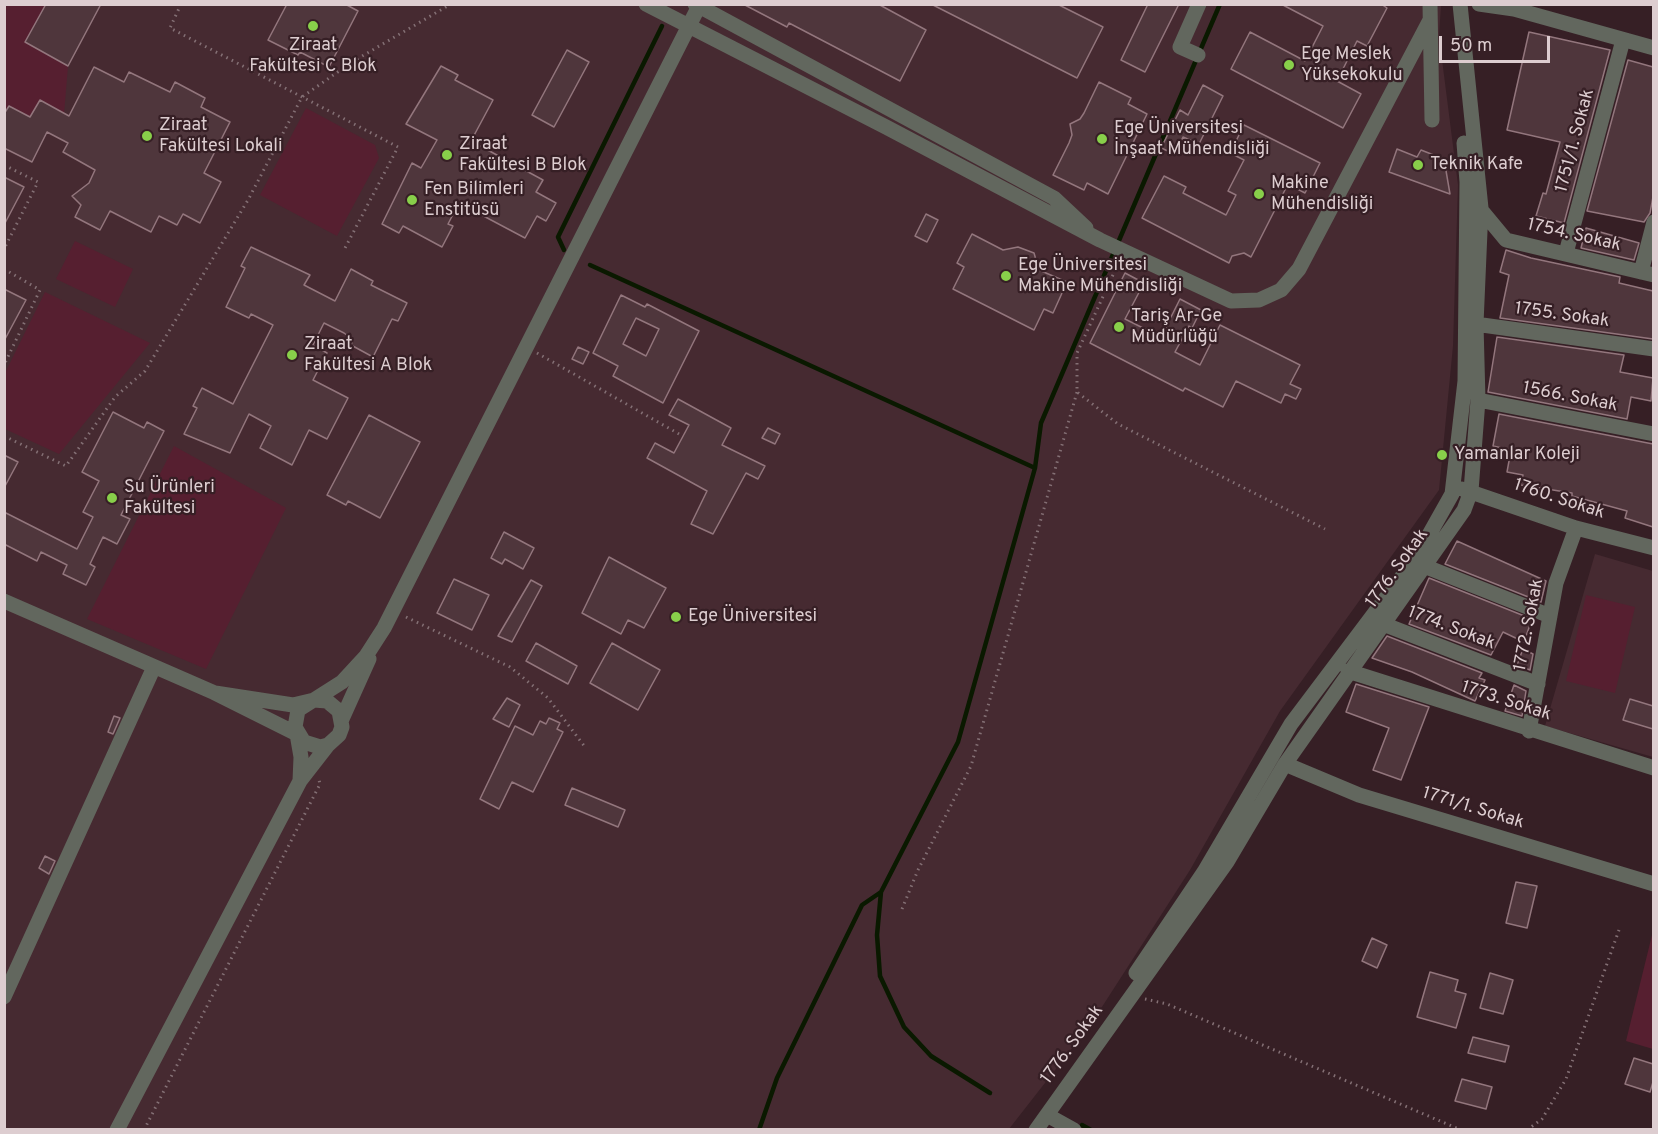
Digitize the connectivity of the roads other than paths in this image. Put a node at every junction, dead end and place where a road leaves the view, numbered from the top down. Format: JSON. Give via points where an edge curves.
{"nodes":[{"id":1,"x":646,"y":4,"type":"edge"},
{"id":2,"x":1199,"y":4,"type":"edge"},
{"id":3,"x":1430,"y":4,"type":"edge"},
{"id":4,"x":1460,"y":4,"type":"edge"},
{"id":5,"x":1479,"y":4,"type":"edge"},
{"id":6,"x":698,"y":5,"type":"edge"},
{"id":7,"x":1430,"y":20,"type":"junction"},
{"id":8,"x":688,"y":27,"type":"junction"},
{"id":9,"x":1623,"y":40,"type":"junction"},
{"id":10,"x":1653,"y":48,"type":"edge"},
{"id":11,"x":1198,"y":55,"type":"dead end"},
{"id":12,"x":1469,"y":95,"type":"junction"},
{"id":13,"x":894,"y":111,"type":"junction"},
{"id":14,"x":1432,"y":120,"type":"dead end"},
{"id":15,"x":886,"y":127,"type":"junction"},
{"id":16,"x":966,"y":150,"type":"junction"},
{"id":17,"x":957,"y":166,"type":"junction"},
{"id":18,"x":1467,"y":199,"type":"junction"},
{"id":19,"x":1481,"y":207,"type":"junction"},
{"id":20,"x":1653,"y":222,"type":"edge"},
{"id":21,"x":1113,"y":246,"type":"junction"},
{"id":22,"x":1566,"y":254,"type":"junction"},
{"id":23,"x":1647,"y":274,"type":"edge"},
{"id":24,"x":1471,"y":323,"type":"junction"},
{"id":25,"x":1653,"y":349,"type":"edge"},
{"id":26,"x":1478,"y":400,"type":"junction"},
{"id":27,"x":1653,"y":434,"type":"edge"},
{"id":28,"x":1453,"y":487,"type":"junction"},
{"id":29,"x":1471,"y":491,"type":"junction"},
{"id":30,"x":1576,"y":528,"type":"junction"},
{"id":31,"x":1653,"y":549,"type":"edge"},
{"id":32,"x":1424,"y":566,"type":"junction"},
{"id":33,"x":4,"y":601,"type":"edge"},
{"id":34,"x":1550,"y":616,"type":"junction"},
{"id":35,"x":1383,"y":624,"type":"junction"},
{"id":36,"x":379,"y":637,"type":"junction"},
{"id":37,"x":154,"y":667,"type":"junction"},
{"id":38,"x":1348,"y":671,"type":"junction"},
{"id":39,"x":1538,"y":684,"type":"junction"},
{"id":40,"x":215,"y":693,"type":"junction"},
{"id":41,"x":314,"y":700,"type":"junction"},
{"id":42,"x":342,"y":719,"type":"junction"},
{"id":43,"x":1529,"y":730,"type":"junction"},
{"id":44,"x":297,"y":735,"type":"junction"},
{"id":45,"x":328,"y":745,"type":"junction"},
{"id":46,"x":1285,"y":764,"type":"junction"},
{"id":47,"x":1653,"y":768,"type":"edge"},
{"id":48,"x":300,"y":781,"type":"junction"},
{"id":49,"x":1653,"y":884,"type":"edge"},
{"id":50,"x":1127,"y":995,"type":"junction"},
{"id":51,"x":4,"y":997,"type":"edge"},
{"id":52,"x":1047,"y":1115,"type":"junction"},
{"id":53,"x":117,"y":1130,"type":"edge"},
{"id":54,"x":1036,"y":1130,"type":"edge"},
{"id":55,"x":1074,"y":1130,"type":"edge"}],
"edges":[{"from":1,"to":8,"type":"street"},
{"from":2,"to":11,"type":"street","via":[[1180,47]]},
{"from":3,"to":7,"type":"street"},
{"from":4,"to":12,"type":"street","name":"1776. Sokak"},
{"from":5,"to":9,"type":"street","via":[[1514,9]]},
{"from":6,"to":8,"type":"street"},
{"from":6,"to":13,"type":"street"},
{"from":7,"to":14,"type":"street"},
{"from":7,"to":21,"type":"street","via":[[1299,269],[1281,290],[1259,300],[1231,301]]},
{"from":8,"to":15,"type":"street"},
{"from":8,"to":36,"type":"street"},
{"from":9,"to":10,"type":"street"},
{"from":9,"to":22,"type":"street","name":"1751/1. Sokak"},
{"from":12,"to":18,"type":"street","name":"1776. Sokak","via":[[1462,119]]},
{"from":12,"to":19,"type":"street","name":"1776. Sokak"},
{"from":13,"to":15,"type":"street"},
{"from":13,"to":16,"type":"street"},
{"from":15,"to":17,"type":"street"},
{"from":16,"to":17,"type":"street"},
{"from":16,"to":21,"type":"street","via":[[1054,198]]},
{"from":17,"to":21,"type":"street"},
{"from":18,"to":19,"type":"street","name":"1754. Sokak"},
{"from":18,"to":24,"type":"street","name":"1776. Sokak"},
{"from":19,"to":22,"type":"street","name":"1754. Sokak","via":[[1506,240]]},
{"from":19,"to":24,"type":"street","name":"1776. Sokak"},
{"from":20,"to":23,"type":"street"},
{"from":22,"to":23,"type":"street","name":"1754. Sokak"},
{"from":24,"to":25,"type":"street","name":"1755. Sokak"},
{"from":24,"to":26,"type":"street","name":"1776. Sokak"},
{"from":24,"to":28,"type":"street","name":"1776. Sokak"},
{"from":26,"to":27,"type":"street","name":"1566. Sokak"},
{"from":26,"to":29,"type":"street","name":"1776. Sokak"},
{"from":28,"to":29,"type":"street","name":"1760. Sokak"},
{"from":28,"to":50,"type":"street","name":"1776. Sokak","via":[[1416,558],[1291,724]]},
{"from":29,"to":30,"type":"street","name":"1760. Sokak"},
{"from":29,"to":32,"type":"street","name":"1776. Sokak","via":[[1464,510]]},
{"from":30,"to":31,"type":"street","name":"1760. Sokak"},
{"from":30,"to":34,"type":"street","name":"1772. Sokak","via":[[1556,583]]},
{"from":32,"to":34,"type":"street"},
{"from":32,"to":35,"type":"street","name":"1776. Sokak"},
{"from":33,"to":37,"type":"street"},
{"from":34,"to":39,"type":"street","name":"1772. Sokak"},
{"from":35,"to":38,"type":"street","name":"1776. Sokak"},
{"from":35,"to":39,"type":"street","name":"1774. Sokak"},
{"from":36,"to":41,"type":"street","via":[[342,682]]},
{"from":36,"to":42,"type":"street"},
{"from":37,"to":40,"type":"street"},
{"from":37,"to":51,"type":"street"},
{"from":38,"to":43,"type":"street","name":"1773. Sokak"},
{"from":38,"to":46,"type":"street","name":"1776. Sokak"},
{"from":39,"to":43,"type":"street","name":"1772. Sokak"},
{"from":40,"to":41,"type":"street","via":[[293,705]]},
{"from":40,"to":44,"type":"street"},
{"from":41,"to":42,"type":"street","via":[[333,705]]},
{"from":41,"to":44,"type":"street","via":[[298,710]]},
{"from":42,"to":45,"type":"street","via":[[339,735]]},
{"from":43,"to":47,"type":"street","name":"1773. Sokak"},
{"from":44,"to":45,"type":"street","via":[[311,746]]},
{"from":44,"to":48,"type":"street"},
{"from":45,"to":48,"type":"street"},
{"from":46,"to":49,"type":"street","name":"1771/1. Sokak","via":[[1359,795]]},
{"from":46,"to":50,"type":"street","name":"1776. Sokak","via":[[1227,862]]},
{"from":48,"to":53,"type":"street"},
{"from":50,"to":52,"type":"street","name":"1776. Sokak"},
{"from":52,"to":54,"type":"street","name":"1776. Sokak"},
{"from":52,"to":55,"type":"street"}]}
